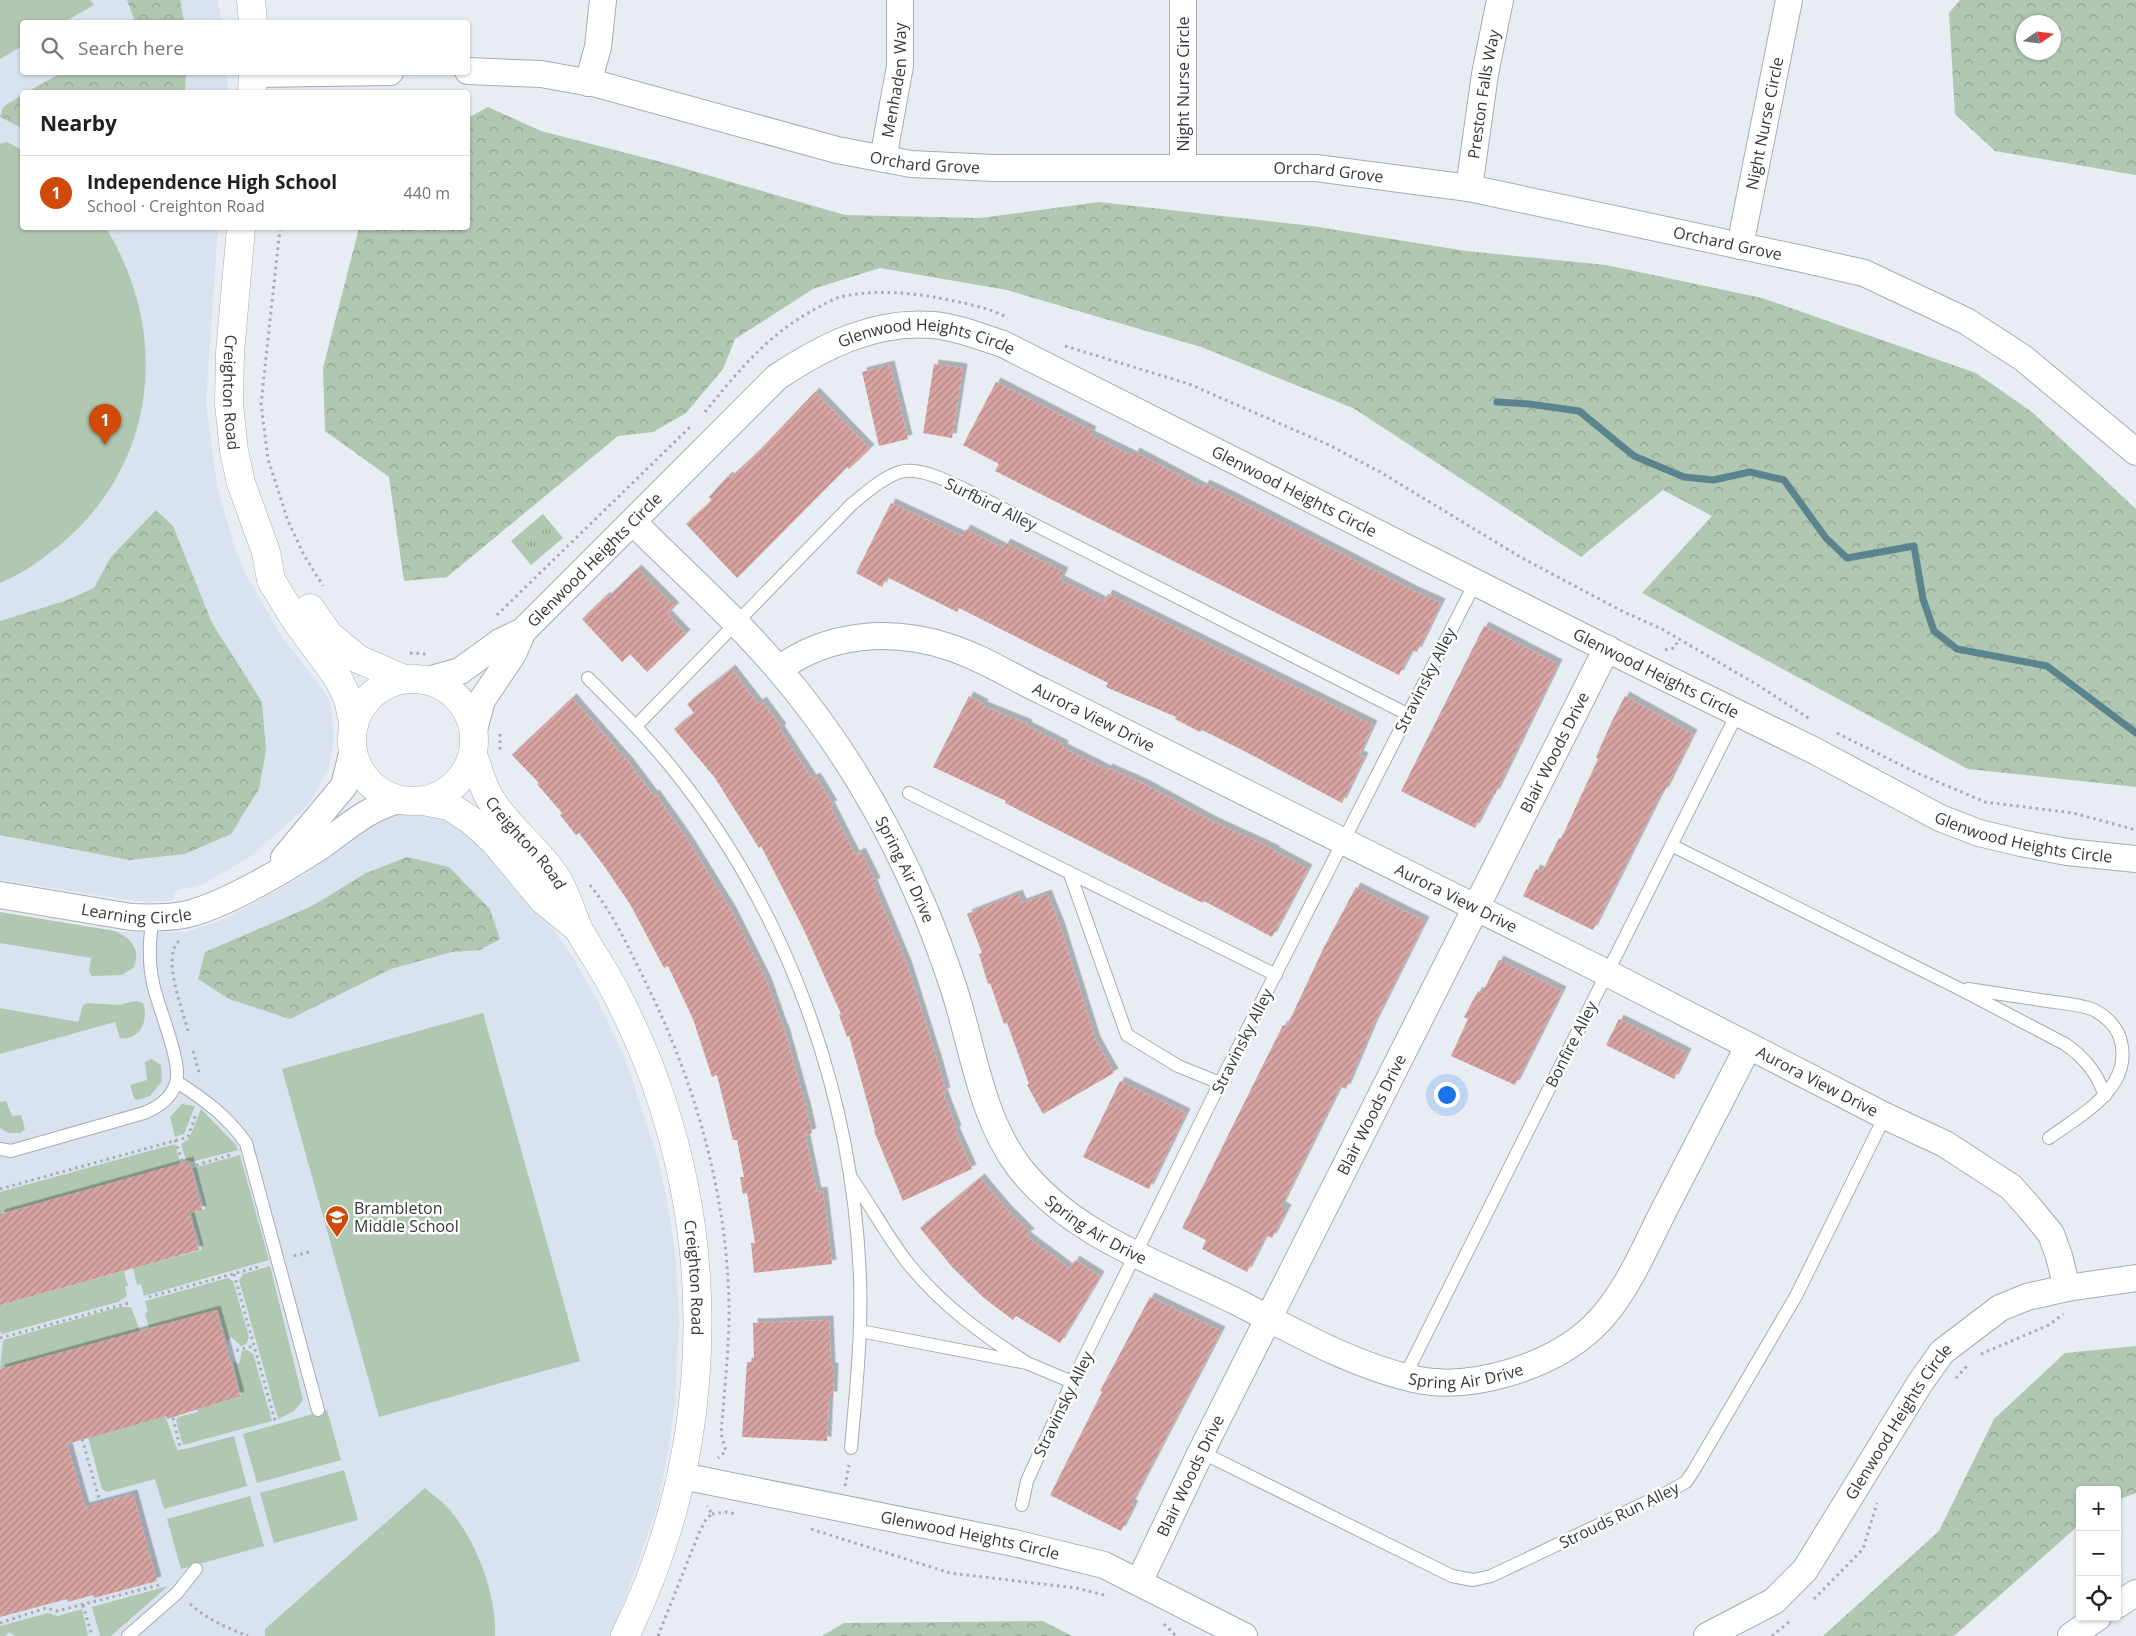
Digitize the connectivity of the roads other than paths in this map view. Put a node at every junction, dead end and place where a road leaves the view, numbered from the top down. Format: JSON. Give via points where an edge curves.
{"nodes":[{"id":1,"x":251,"y":0,"type":"edge"},
{"id":2,"x":604,"y":0,"type":"edge"},
{"id":3,"x":900,"y":0,"type":"edge"},
{"id":4,"x":1183,"y":0,"type":"edge"},
{"id":5,"x":1500,"y":0,"type":"edge"},
{"id":6,"x":1789,"y":0,"type":"edge"},
{"id":7,"x":253,"y":20,"type":"edge"},
{"id":8,"x":470,"y":71,"type":"edge"},
{"id":9,"x":338,"y":75,"type":"edge"},
{"id":10,"x":252,"y":80,"type":"edge"},
{"id":11,"x":588,"y":82,"type":"junction"},
{"id":12,"x":883,"y":159,"type":"junction"},
{"id":13,"x":1183,"y":167,"type":"junction"},
{"id":14,"x":1469,"y":188,"type":"junction"},
{"id":15,"x":241,"y":230,"type":"edge"},
{"id":16,"x":1740,"y":246,"type":"junction"},
{"id":17,"x":2136,"y":452,"type":"edge"},
{"id":18,"x":634,"y":522,"type":"junction"},
{"id":19,"x":266,"y":552,"type":"junction"},
{"id":20,"x":1475,"y":582,"type":"junction"},
{"id":21,"x":734,"y":623,"type":"junction"},
{"id":22,"x":523,"y":631,"type":"junction"},
{"id":23,"x":1607,"y":648,"type":"junction"},
{"id":24,"x":779,"y":669,"type":"junction"},
{"id":25,"x":588,"y":678,"type":"dead end"},
{"id":26,"x":416,"y":680,"type":"junction"},
{"id":27,"x":1738,"y":712,"type":"junction"},
{"id":28,"x":1407,"y":714,"type":"junction"},
{"id":29,"x":636,"y":726,"type":"junction"},
{"id":30,"x":353,"y":738,"type":"junction"},
{"id":31,"x":482,"y":739,"type":"junction"},
{"id":32,"x":909,"y":793,"type":"dead end"},
{"id":33,"x":411,"y":800,"type":"junction"},
{"id":34,"x":1343,"y":843,"type":"junction"},
{"id":35,"x":1673,"y":846,"type":"junction"},
{"id":36,"x":2136,"y":859,"type":"edge"},
{"id":37,"x":1070,"y":874,"type":"junction"},
{"id":38,"x":265,"y":879,"type":"junction"},
{"id":39,"x":0,"y":895,"type":"edge"},
{"id":40,"x":1476,"y":908,"type":"junction"},
{"id":41,"x":153,"y":918,"type":"junction"},
{"id":42,"x":579,"y":930,"type":"junction"},
{"id":43,"x":1607,"y":973,"type":"junction"},
{"id":44,"x":1276,"y":975,"type":"junction"},
{"id":45,"x":1958,"y":988,"type":"junction"},
{"id":46,"x":1748,"y":1047,"type":"junction"},
{"id":47,"x":177,"y":1082,"type":"junction"},
{"id":48,"x":1220,"y":1083,"type":"junction"},
{"id":49,"x":2105,"y":1096,"type":"junction"},
{"id":50,"x":1885,"y":1116,"type":"junction"},
{"id":51,"x":2050,"y":1138,"type":"dead end"},
{"id":52,"x":0,"y":1149,"type":"edge"},
{"id":53,"x":850,"y":1177,"type":"junction"},
{"id":54,"x":1136,"y":1254,"type":"junction"},
{"id":55,"x":2136,"y":1278,"type":"edge"},
{"id":56,"x":2068,"y":1299,"type":"junction"},
{"id":57,"x":1268,"y":1319,"type":"junction"},
{"id":58,"x":860,"y":1330,"type":"junction"},
{"id":59,"x":1027,"y":1363,"type":"junction"},
{"id":60,"x":1405,"y":1376,"type":"junction"},
{"id":61,"x":1072,"y":1382,"type":"junction"},
{"id":62,"x":318,"y":1410,"type":"dead end"},
{"id":63,"x":851,"y":1448,"type":"road end"},
{"id":64,"x":1201,"y":1452,"type":"junction"},
{"id":65,"x":682,"y":1476,"type":"junction"},
{"id":66,"x":1022,"y":1505,"type":"dead end"},
{"id":67,"x":196,"y":1569,"type":"dead end"},
{"id":68,"x":1139,"y":1582,"type":"junction"},
{"id":69,"x":2136,"y":1593,"type":"edge"},
{"id":70,"x":2121,"y":1602,"type":"edge"},
{"id":71,"x":2099,"y":1624,"type":"edge"},
{"id":72,"x":128,"y":1636,"type":"edge"},
{"id":73,"x":625,"y":1636,"type":"edge"},
{"id":74,"x":1244,"y":1636,"type":"edge"},
{"id":75,"x":1706,"y":1636,"type":"edge"},
{"id":76,"x":2071,"y":1636,"type":"edge"}],
"edges":[{"from":1,"to":7,"type":"street"},
{"from":2,"to":11,"type":"street","via":[[598,47]]},
{"from":3,"to":12,"type":"street","name":"Menhaden Way","via":[[900,66]]},
{"from":4,"to":13,"type":"street","name":"Night Nurse Circle"},
{"from":5,"to":14,"type":"street","name":"Preston Falls Way","via":[[1484,74]]},
{"from":6,"to":16,"type":"street","name":"Night Nurse Circle"},
{"from":8,"to":11,"type":"street","name":"Orchard Grove","via":[[541,74]]},
{"from":9,"to":10,"type":"street"},
{"from":11,"to":12,"type":"street","name":"Orchard Grove","via":[[837,150]]},
{"from":12,"to":13,"type":"street","name":"Orchard Grove","via":[[911,164],[994,168]]},
{"from":13,"to":14,"type":"street","name":"Orchard Grove","via":[[1316,168]]},
{"from":14,"to":16,"type":"street","name":"Orchard Grove"},
{"from":15,"to":19,"type":"street","name":"Creighton Road","via":[[229,404],[234,451],[242,483]]},
{"from":16,"to":17,"type":"street","name":"Orchard Grove","via":[[1864,273],[1966,321],[2023,358]]},
{"from":18,"to":20,"type":"street","name":"Glenwood Heights Circle","via":[[777,377],[808,357],[871,330],[898,324],[934,325],[1003,344]]},
{"from":18,"to":21,"type":"street","name":"Spring Air Drive"},
{"from":18,"to":22,"type":"street","name":"Glenwood Heights Circle"},
{"from":19,"to":26,"type":"street","name":"Creighton Road","via":[[287,572],[329,635],[358,658]]},
{"from":19,"to":30,"type":"street","name":"Creighton Road","via":[[271,580],[338,678],[348,698]]},
{"from":20,"to":23,"type":"street","name":"Glenwood Heights Circle"},
{"from":20,"to":28,"type":"lane","name":"Stravinsky Alley"},
{"from":21,"to":24,"type":"street","name":"Spring Air Drive"},
{"from":21,"to":28,"type":"lane","name":"Surfbird Alley","via":[[852,504],[881,481],[902,471],[925,473],[984,499]]},
{"from":21,"to":29,"type":"lane","name":"Surfbird Alley"},
{"from":22,"to":26,"type":"street","name":"Glenwood Heights Circle","via":[[500,642],[460,671]]},
{"from":22,"to":31,"type":"street","name":"Glenwood Heights Circle","via":[[513,654],[482,700]]},
{"from":23,"to":27,"type":"street","name":"Glenwood Heights Circle"},
{"from":23,"to":40,"type":"street","name":"Blair Woods Drive"},
{"from":24,"to":34,"type":"street","name":"Aurora View Drive","via":[[799,654],[844,639],[897,636],[950,647]]},
{"from":24,"to":54,"type":"street","name":"Spring Air Drive","via":[[853,769],[891,838],[924,908],[999,1135],[1019,1167],[1050,1201],[1089,1228]]},
{"from":25,"to":29,"type":"lane"},
{"from":26,"to":30,"type":"street","via":[[387,684],[372,695],[361,709]]},
{"from":26,"to":31,"type":"street","name":"Creighton Road","via":[[444,687],[459,698]]},
{"from":27,"to":35,"type":"lane","name":"Bonfire Alley"},
{"from":27,"to":36,"type":"street","name":"Glenwood Heights Circle","via":[[1940,818],[1979,833],[2067,852]]},
{"from":28,"to":34,"type":"lane","name":"Stravinsky Alley"},
{"from":29,"to":53,"type":"lane","via":[[711,822],[764,910],[809,1013],[840,1121]]},
{"from":30,"to":33,"type":"street","name":"Creighton Road","via":[[358,767],[369,782],[382,793]]},
{"from":30,"to":38,"type":"street","name":"Learning Circle","via":[[344,786]]},
{"from":31,"to":33,"type":"street","via":[[455,786],[440,796]]},
{"from":31,"to":42,"type":"street","name":"Creighton Road","via":[[491,802],[561,886]]},
{"from":32,"to":37,"type":"lane"},
{"from":33,"to":38,"type":"street","name":"Learning Circle","via":[[383,804]]},
{"from":33,"to":42,"type":"street","name":"Creighton Road","via":[[449,806],[472,820],[495,842],[543,900]]},
{"from":34,"to":40,"type":"street","name":"Aurora View Drive"},
{"from":34,"to":44,"type":"lane","name":"Stravinsky Alley"},
{"from":35,"to":43,"type":"lane","name":"Bonfire Alley"},
{"from":35,"to":45,"type":"lane"},
{"from":37,"to":44,"type":"lane"},
{"from":37,"to":48,"type":"lane","via":[[1127,1035],[1178,1066]]},
{"from":38,"to":41,"type":"street","name":"Learning Circle","via":[[189,914]]},
{"from":39,"to":41,"type":"street","name":"Learning Circle"},
{"from":40,"to":43,"type":"street","name":"Aurora View Drive"},
{"from":40,"to":57,"type":"street","name":"Blair Woods Drive"},
{"from":41,"to":47,"type":"lane","via":[[149,942],[153,983],[176,1066]]},
{"from":42,"to":65,"type":"street","name":"Creighton Road","via":[[614,989],[662,1098],[680,1164],[693,1231],[696,1363],[693,1415]]},
{"from":43,"to":46,"type":"street","name":"Aurora View Drive"},
{"from":43,"to":60,"type":"lane","name":"Bonfire Alley"},
{"from":44,"to":48,"type":"lane","name":"Stravinsky Alley"},
{"from":45,"to":49,"type":"lane","via":[[2031,1025],[2080,1055],[2093,1070]]},
{"from":45,"to":49,"type":"lane","via":[[2078,1005],[2106,1018],[2119,1034],[2124,1049],[2114,1084]]},
{"from":46,"to":50,"type":"street","name":"Aurora View Drive"},
{"from":46,"to":60,"type":"street","name":"Spring Air Drive","via":[[1640,1256],[1613,1303],[1592,1327],[1563,1350],[1532,1365],[1494,1376],[1455,1383]]},
{"from":47,"to":52,"type":"lane","via":[[170,1096],[158,1107],[144,1113],[11,1151]]},
{"from":47,"to":62,"type":"lane","via":[[211,1104],[231,1122],[246,1143]]},
{"from":48,"to":54,"type":"lane","name":"Stravinsky Alley"},
{"from":49,"to":51,"type":"lane"},
{"from":50,"to":56,"type":"street","name":"Aurora View Drive","via":[[1945,1144],[2011,1187],[2050,1234],[2060,1256]]},
{"from":50,"to":64,"type":"lane","name":"Strouds Run Alley","via":[[1796,1296],[1694,1470],[1686,1482],[1668,1492],[1491,1576],[1473,1580],[1452,1576]]},
{"from":53,"to":58,"type":"lane","via":[[857,1228]]},
{"from":53,"to":59,"type":"lane","via":[[894,1244],[924,1281],[953,1311]]},
{"from":54,"to":57,"type":"street","name":"Spring Air Drive"},
{"from":54,"to":61,"type":"lane","name":"Stravinsky Alley"},
{"from":55,"to":56,"type":"street","name":"Glenwood Heights Circle"},
{"from":56,"to":75,"type":"street","name":"Glenwood Heights Circle","via":[[2027,1297],[2000,1308],[1942,1352],[1805,1570],[1774,1602]]},
{"from":57,"to":60,"type":"street","name":"Spring Air Drive","via":[[1370,1366]]},
{"from":57,"to":64,"type":"street","name":"Blair Woods Drive"},
{"from":58,"to":59,"type":"lane"},
{"from":58,"to":63,"type":"lane"},
{"from":59,"to":61,"type":"lane"},
{"from":61,"to":66,"type":"lane","name":"Stravinsky Alley","via":[[1027,1481]]},
{"from":64,"to":68,"type":"street","name":"Blair Woods Drive"},
{"from":65,"to":68,"type":"street","name":"Glenwood Heights Circle","via":[[1062,1554],[1104,1565]]},
{"from":65,"to":73,"type":"street","name":"Creighton Road","via":[[665,1542]]},
{"from":67,"to":72,"type":"lane","via":[[177,1592]]},
{"from":68,"to":74,"type":"street","name":"Glenwood Heights Circle"},
{"from":69,"to":70,"type":"street"},
{"from":71,"to":76,"type":"street"}]}
